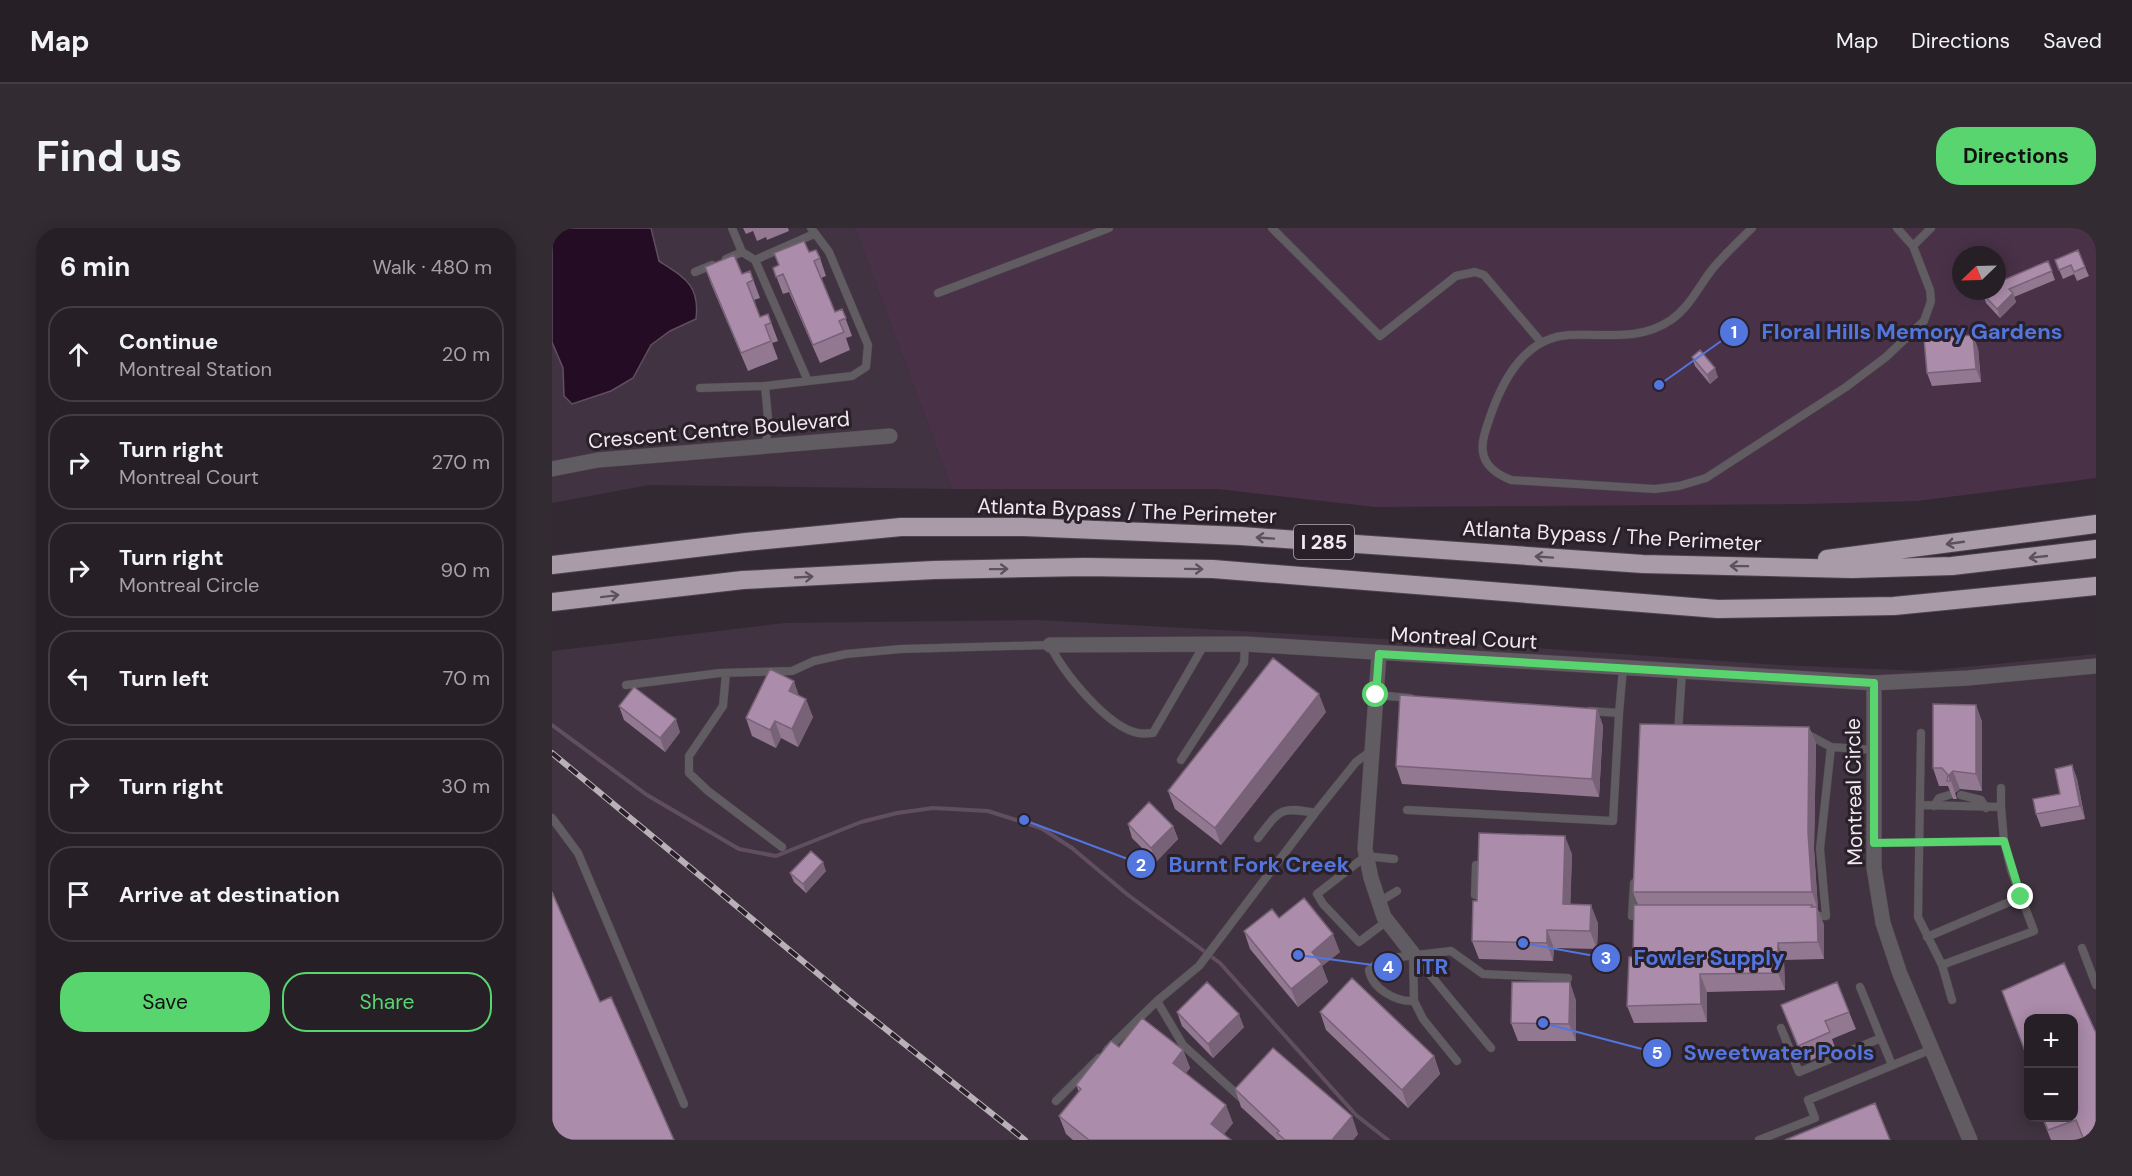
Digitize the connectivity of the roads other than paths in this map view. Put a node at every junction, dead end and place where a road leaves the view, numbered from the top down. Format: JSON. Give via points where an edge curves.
{"nodes":[{"id":1,"x":732,"y":228,"type":"edge"},
{"id":2,"x":1109,"y":228,"type":"edge"},
{"id":3,"x":1272,"y":228,"type":"edge"},
{"id":4,"x":1752,"y":228,"type":"edge"},
{"id":5,"x":1897,"y":228,"type":"edge"},
{"id":6,"x":1931,"y":228,"type":"edge"},
{"id":7,"x":812,"y":231,"type":"edge"},
{"id":8,"x":1913,"y":246,"type":"junction"},
{"id":9,"x":742,"y":252,"type":"junction"},
{"id":10,"x":755,"y":260,"type":"junction"},
{"id":11,"x":695,"y":272,"type":"dead end"},
{"id":12,"x":938,"y":293,"type":"dead end"},
{"id":13,"x":1541,"y":342,"type":"junction"},
{"id":14,"x":808,"y":381,"type":"junction"},
{"id":15,"x":765,"y":386,"type":"junction"},
{"id":16,"x":700,"y":388,"type":"dead end"},
{"id":17,"x":890,"y":436,"type":"dead end"},
{"id":18,"x":766,"y":445,"type":"junction"},
{"id":19,"x":552,"y":469,"type":"edge"},
{"id":20,"x":2096,"y":524,"type":"edge"},
{"id":21,"x":2096,"y":549,"type":"edge"},
{"id":22,"x":552,"y":565,"type":"edge"},
{"id":23,"x":1775,"y":566,"type":"junction"},
{"id":24,"x":2096,"y":586,"type":"edge"},
{"id":25,"x":552,"y":603,"type":"edge"},
{"id":26,"x":1245,"y":644,"type":"junction"},
{"id":27,"x":1050,"y":645,"type":"junction"},
{"id":28,"x":1204,"y":645,"type":"junction"},
{"id":29,"x":1379,"y":654,"type":"junction"},
{"id":30,"x":2096,"y":666,"type":"edge"},
{"id":31,"x":1623,"y":668,"type":"junction"},
{"id":32,"x":1682,"y":672,"type":"junction"},
{"id":33,"x":726,"y":673,"type":"junction"},
{"id":34,"x":1874,"y":683,"type":"junction"},
{"id":35,"x":626,"y":685,"type":"dead end"},
{"id":36,"x":1376,"y":695,"type":"junction"},
{"id":37,"x":1422,"y":699,"type":"edge"},
{"id":38,"x":1584,"y":710,"type":"edge"},
{"id":39,"x":1619,"y":713,"type":"junction"},
{"id":40,"x":1798,"y":732,"type":"edge"},
{"id":41,"x":1668,"y":733,"type":"edge"},
{"id":42,"x":1678,"y":733,"type":"junction"},
{"id":43,"x":1689,"y":733,"type":"edge"},
{"id":44,"x":1921,"y":733,"type":"dead end"},
{"id":45,"x":1831,"y":747,"type":"junction"},
{"id":46,"x":1874,"y":750,"type":"junction"},
{"id":47,"x":1371,"y":752,"type":"junction"},
{"id":48,"x":1181,"y":760,"type":"dead end"},
{"id":49,"x":2001,"y":788,"type":"dead end"},
{"id":50,"x":1948,"y":795,"type":"edge"},
{"id":51,"x":1962,"y":795,"type":"dead end"},
{"id":52,"x":1920,"y":805,"type":"junction"},
{"id":53,"x":1934,"y":806,"type":"junction"},
{"id":54,"x":2001,"y":807,"type":"junction"},
{"id":55,"x":1986,"y":808,"type":"junction"},
{"id":56,"x":1407,"y":810,"type":"dead end"},
{"id":57,"x":1315,"y":813,"type":"junction"},
{"id":58,"x":552,"y":818,"type":"edge"},
{"id":59,"x":1258,"y":838,"type":"dead end"},
{"id":60,"x":2004,"y":841,"type":"junction"},
{"id":61,"x":1919,"y":842,"type":"junction"},
{"id":62,"x":1874,"y":843,"type":"junction"},
{"id":63,"x":782,"y":847,"type":"dead end"},
{"id":64,"x":1366,"y":856,"type":"junction"},
{"id":65,"x":1394,"y":859,"type":"dead end"},
{"id":66,"x":1476,"y":865,"type":"edge"},
{"id":67,"x":1634,"y":871,"type":"edge"},
{"id":68,"x":1397,"y":891,"type":"dead end"},
{"id":69,"x":1475,"y":895,"type":"edge"},
{"id":70,"x":2021,"y":897,"type":"junction"},
{"id":71,"x":1379,"y":902,"type":"junction"},
{"id":72,"x":1655,"y":916,"type":"edge"},
{"id":73,"x":1803,"y":916,"type":"edge"},
{"id":74,"x":1387,"y":921,"type":"junction"},
{"id":75,"x":1927,"y":937,"type":"junction"},
{"id":76,"x":2082,"y":948,"type":"dead end"},
{"id":77,"x":1413,"y":954,"type":"junction"},
{"id":78,"x":1942,"y":965,"type":"junction"},
{"id":79,"x":1568,"y":978,"type":"dead end"},
{"id":80,"x":2096,"y":985,"type":"edge"},
{"id":81,"x":1860,"y":987,"type":"dead end"},
{"id":82,"x":1952,"y":1000,"type":"dead end"},
{"id":83,"x":1157,"y":1001,"type":"junction"},
{"id":84,"x":1414,"y":1001,"type":"junction"},
{"id":85,"x":1781,"y":1028,"type":"dead end"},
{"id":86,"x":1881,"y":1038,"type":"junction"},
{"id":87,"x":1491,"y":1048,"type":"dead end"},
{"id":88,"x":1932,"y":1049,"type":"junction"},
{"id":89,"x":1457,"y":1061,"type":"dead end"},
{"id":90,"x":1892,"y":1065,"type":"junction"},
{"id":91,"x":1240,"y":1097,"type":"edge"},
{"id":92,"x":1056,"y":1101,"type":"dead end"},
{"id":93,"x":684,"y":1104,"type":"dead end"},
{"id":94,"x":1759,"y":1140,"type":"edge"},
{"id":95,"x":1970,"y":1140,"type":"edge"}],
"edges":[{"from":1,"to":9,"type":"lane"},
{"from":2,"to":12,"type":"lane"},
{"from":3,"to":13,"type":"lane","via":[[1380,336],[1456,276],[1475,272],[1484,275]]},
{"from":4,"to":13,"type":"lane","via":[[1713,268],[1689,304],[1669,321],[1620,337],[1567,335]]},
{"from":5,"to":8,"type":"lane"},
{"from":6,"to":8,"type":"lane"},
{"from":7,"to":10,"type":"lane"},
{"from":7,"to":14,"type":"lane","via":[[829,252],[868,345],[866,367],[852,376]]},
{"from":8,"to":13,"type":"lane","via":[[1930,290],[1931,301],[1924,321],[1846,387],[1706,478],[1679,486],[1655,489],[1511,480],[1493,473],[1486,464],[1482,445],[1494,400],[1519,360]]},
{"from":9,"to":10,"type":"lane"},
{"from":9,"to":11,"type":"lane"},
{"from":10,"to":14,"type":"lane"},
{"from":14,"to":15,"type":"lane"},
{"from":15,"to":16,"type":"lane"},
{"from":15,"to":18,"type":"lane"},
{"from":17,"to":18,"type":"street","name":"Crescent Centre Boulevard"},
{"from":18,"to":19,"type":"street","name":"Crescent Centre Boulevard","via":[[598,460]]},
{"from":20,"to":23,"type":"highway","one_way":true},
{"from":21,"to":23,"type":"highway","name":"Atlanta Bypass / The Perimeter","number":"I 285","one_way":true,"via":[[1952,566]]},
{"from":23,"to":22,"type":"highway","name":"Atlanta Bypass / The Perimeter","number":"I 285","one_way":true,"via":[[1642,564],[1241,536],[1024,527],[901,527]]},
{"from":25,"to":24,"type":"highway","number":"I 285","one_way":true,"via":[[743,580],[1085,567],[1213,569],[1718,609],[1894,606]]},
{"from":26,"to":28,"type":"street","name":"Montreal Court"},
{"from":26,"to":29,"type":"street","name":"Montreal Court"},
{"from":26,"to":48,"type":"lane","via":[[1244,663]]},
{"from":27,"to":28,"type":"street","name":"Montreal Court"},
{"from":27,"to":28,"type":"lane","via":[[1068,677],[1111,717],[1138,734],[1153,733]]},
{"from":27,"to":33,"type":"lane","via":[[902,649],[846,654],[792,671]]},
{"from":29,"to":31,"type":"street","name":"Montreal Court"},
{"from":29,"to":36,"type":"street"},
{"from":30,"to":34,"type":"street"},
{"from":31,"to":32,"type":"street","name":"Montreal Court"},
{"from":31,"to":39,"type":"lane"},
{"from":32,"to":34,"type":"street","name":"Montreal Court"},
{"from":32,"to":42,"type":"lane"},
{"from":33,"to":35,"type":"lane"},
{"from":33,"to":63,"type":"lane","via":[[723,706],[689,756],[689,773]]},
{"from":34,"to":46,"type":"street","name":"Montreal Circle"},
{"from":36,"to":37,"type":"lane"},
{"from":36,"to":47,"type":"street"},
{"from":38,"to":39,"type":"lane"},
{"from":39,"to":56,"type":"lane","via":[[1613,821]]},
{"from":40,"to":45,"type":"lane","via":[[1809,733]]},
{"from":41,"to":42,"type":"lane"},
{"from":42,"to":43,"type":"lane"},
{"from":44,"to":52,"type":"lane"},
{"from":45,"to":46,"type":"lane"},
{"from":45,"to":73,"type":"lane","via":[[1820,849],[1826,916]]},
{"from":46,"to":62,"type":"street","name":"Montreal Circle"},
{"from":47,"to":57,"type":"lane","via":[[1356,762]]},
{"from":47,"to":64,"type":"street"},
{"from":49,"to":54,"type":"lane"},
{"from":50,"to":53,"type":"lane","via":[[1939,798]]},
{"from":51,"to":55,"type":"lane","via":[[1981,800]]},
{"from":52,"to":53,"type":"lane"},
{"from":52,"to":61,"type":"lane"},
{"from":53,"to":55,"type":"lane"},
{"from":54,"to":55,"type":"lane"},
{"from":54,"to":60,"type":"lane"},
{"from":57,"to":59,"type":"lane","via":[[1291,808],[1279,812]]},
{"from":57,"to":83,"type":"lane","via":[[1202,962]]},
{"from":58,"to":93,"type":"lane","via":[[578,853]]},
{"from":60,"to":61,"type":"lane"},
{"from":60,"to":70,"type":"lane"},
{"from":61,"to":62,"type":"lane"},
{"from":61,"to":75,"type":"lane","via":[[1918,917]]},
{"from":62,"to":88,"type":"street","name":"Montreal Circle","via":[[1883,923]]},
{"from":64,"to":65,"type":"lane"},
{"from":64,"to":71,"type":"street"},
{"from":64,"to":74,"type":"lane","via":[[1317,894],[1359,942]]},
{"from":66,"to":69,"type":"lane"},
{"from":67,"to":72,"type":"lane","via":[[1632,916]]},
{"from":68,"to":71,"type":"lane"},
{"from":70,"to":75,"type":"lane"},
{"from":70,"to":78,"type":"lane","via":[[2034,931]]},
{"from":71,"to":74,"type":"street"},
{"from":74,"to":77,"type":"street"},
{"from":75,"to":78,"type":"lane"},
{"from":76,"to":80,"type":"lane"},
{"from":77,"to":79,"type":"lane","via":[[1451,951],[1483,974]]},
{"from":77,"to":84,"type":"lane"},
{"from":77,"to":84,"type":"lane","via":[[1382,959],[1370,975],[1389,996]]},
{"from":77,"to":87,"type":"lane"},
{"from":78,"to":82,"type":"lane"},
{"from":81,"to":86,"type":"lane"},
{"from":83,"to":91,"type":"lane","via":[[1183,1045]]},
{"from":83,"to":92,"type":"lane"},
{"from":84,"to":89,"type":"lane","via":[[1423,1019]]},
{"from":85,"to":86,"type":"lane","via":[[1799,1072]]},
{"from":86,"to":90,"type":"lane"},
{"from":88,"to":90,"type":"lane"},
{"from":88,"to":95,"type":"street","name":"Montreal Circle"},
{"from":90,"to":94,"type":"lane","via":[[1808,1100],[1815,1118]]}]}
